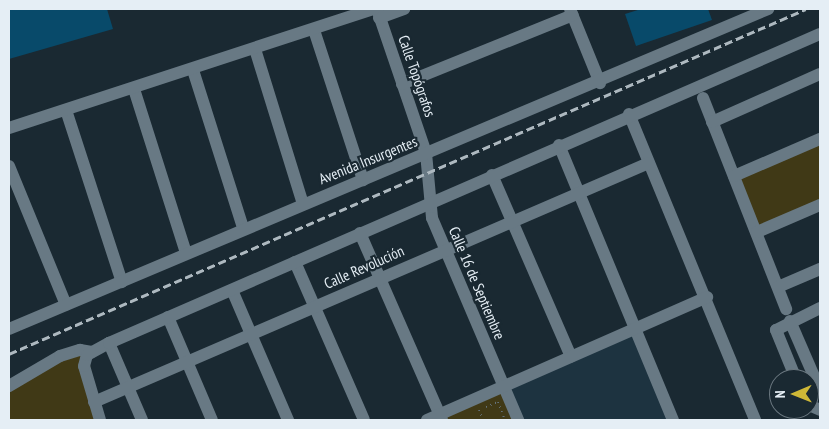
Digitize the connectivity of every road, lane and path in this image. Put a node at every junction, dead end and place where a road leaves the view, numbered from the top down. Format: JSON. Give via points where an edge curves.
{"nodes":[{"id":1,"x":404,"y":9,"type":"edge"},
{"id":2,"x":768,"y":9,"type":"edge"},
{"id":3,"x":377,"y":12,"type":"edge"},
{"id":4,"x":572,"y":12,"type":"edge"},
{"id":5,"x":314,"y":30,"type":"junction"},
{"id":6,"x":820,"y":34,"type":"edge"},
{"id":7,"x":255,"y":49,"type":"junction"},
{"id":8,"x":193,"y":70,"type":"junction"},
{"id":9,"x":820,"y":74,"type":"edge"},
{"id":10,"x":600,"y":82,"type":"junction"},
{"id":11,"x":402,"y":84,"type":"junction"},
{"id":12,"x":134,"y":89,"type":"junction"},
{"id":13,"x":703,"y":98,"type":"dead end"},
{"id":14,"x":66,"y":110,"type":"junction"},
{"id":15,"x":629,"y":114,"type":"junction"},
{"id":16,"x":712,"y":122,"type":"junction"},
{"id":17,"x":9,"y":128,"type":"edge"},
{"id":18,"x":820,"y":139,"type":"edge"},
{"id":19,"x":559,"y":145,"type":"junction"},
{"id":20,"x":426,"y":153,"type":"junction"},
{"id":21,"x":649,"y":163,"type":"junction"},
{"id":22,"x":9,"y":166,"type":"edge"},
{"id":23,"x":492,"y":175,"type":"junction"},
{"id":24,"x":734,"y":176,"type":"junction"},
{"id":25,"x":363,"y":180,"type":"junction"},
{"id":26,"x":580,"y":192,"type":"junction"},
{"id":27,"x":430,"y":201,"type":"junction"},
{"id":28,"x":303,"y":204,"type":"junction"},
{"id":29,"x":820,"y":205,"type":"edge"},
{"id":30,"x":512,"y":221,"type":"junction"},
{"id":31,"x":243,"y":228,"type":"junction"},
{"id":32,"x":360,"y":232,"type":"junction"},
{"id":33,"x":757,"y":232,"type":"junction"},
{"id":34,"x":445,"y":249,"type":"junction"},
{"id":35,"x":186,"y":253,"type":"junction"},
{"id":36,"x":295,"y":262,"type":"junction"},
{"id":37,"x":820,"y":269,"type":"edge"},
{"id":38,"x":380,"y":277,"type":"junction"},
{"id":39,"x":122,"y":282,"type":"junction"},
{"id":40,"x":778,"y":287,"type":"junction"},
{"id":41,"x":232,"y":290,"type":"junction"},
{"id":42,"x":707,"y":297,"type":"junction"},
{"id":43,"x":66,"y":305,"type":"junction"},
{"id":44,"x":314,"y":307,"type":"junction"},
{"id":45,"x":820,"y":308,"type":"edge"},
{"id":46,"x":788,"y":315,"type":"junction"},
{"id":47,"x":168,"y":317,"type":"junction"},
{"id":48,"x":9,"y":330,"type":"edge"},
{"id":49,"x":636,"y":330,"type":"junction"},
{"id":50,"x":253,"y":335,"type":"junction"},
{"id":51,"x":109,"y":343,"type":"junction"},
{"id":52,"x":90,"y":354,"type":"junction"},
{"id":53,"x":571,"y":357,"type":"junction"},
{"id":54,"x":188,"y":362,"type":"junction"},
{"id":55,"x":792,"y":369,"type":"edge"},
{"id":56,"x":503,"y":385,"type":"junction"},
{"id":57,"x":9,"y":386,"type":"edge"},
{"id":58,"x":128,"y":387,"type":"junction"},
{"id":59,"x":820,"y":390,"type":"edge"},
{"id":60,"x":94,"y":402,"type":"junction"},
{"id":61,"x":479,"y":410,"type":"junction"},
{"id":62,"x":470,"y":413,"type":"dead end"},
{"id":63,"x":441,"y":418,"type":"edge"},
{"id":64,"x":100,"y":420,"type":"edge"},
{"id":65,"x":142,"y":420,"type":"edge"},
{"id":66,"x":212,"y":420,"type":"edge"},
{"id":67,"x":288,"y":420,"type":"edge"},
{"id":68,"x":364,"y":420,"type":"edge"},
{"id":69,"x":427,"y":420,"type":"edge"},
{"id":70,"x":483,"y":420,"type":"edge"},
{"id":71,"x":505,"y":420,"type":"edge"},
{"id":72,"x":518,"y":420,"type":"edge"},
{"id":73,"x":673,"y":420,"type":"edge"},
{"id":74,"x":755,"y":420,"type":"edge"}],
"edges":[{"from":1,"to":3,"type":"street"},
{"from":2,"to":10,"type":"street","name":"Avenida Insurgentes"},
{"from":3,"to":5,"type":"street"},
{"from":3,"to":11,"type":"street","name":"Calle Topógrafos"},
{"from":4,"to":10,"type":"street"},
{"from":4,"to":11,"type":"street"},
{"from":5,"to":7,"type":"street"},
{"from":5,"to":25,"type":"street"},
{"from":6,"to":15,"type":"street"},
{"from":7,"to":8,"type":"street"},
{"from":7,"to":28,"type":"street"},
{"from":8,"to":12,"type":"street"},
{"from":8,"to":31,"type":"street"},
{"from":9,"to":16,"type":"street"},
{"from":10,"to":20,"type":"street","name":"Avenida Insurgentes"},
{"from":11,"to":20,"type":"street","name":"Calle Topógrafos"},
{"from":12,"to":14,"type":"street"},
{"from":12,"to":35,"type":"street"},
{"from":13,"to":16,"type":"street"},
{"from":14,"to":17,"type":"street"},
{"from":14,"to":39,"type":"street"},
{"from":15,"to":19,"type":"street"},
{"from":15,"to":21,"type":"street"},
{"from":16,"to":24,"type":"street"},
{"from":18,"to":24,"type":"street"},
{"from":19,"to":23,"type":"street"},
{"from":19,"to":26,"type":"street"},
{"from":20,"to":25,"type":"street","name":"Avenida Insurgentes"},
{"from":20,"to":27,"type":"street","name":"Calle 16 de Septiembre"},
{"from":21,"to":26,"type":"street","name":"Calle Revolución"},
{"from":21,"to":42,"type":"street"},
{"from":22,"to":43,"type":"street"},
{"from":23,"to":27,"type":"street"},
{"from":23,"to":30,"type":"street"},
{"from":24,"to":33,"type":"street"},
{"from":25,"to":28,"type":"street","name":"Avenida Insurgentes"},
{"from":26,"to":30,"type":"street","name":"Calle Revolución"},
{"from":26,"to":49,"type":"street"},
{"from":27,"to":32,"type":"street"},
{"from":27,"to":34,"type":"street","name":"Calle 16 de Septiembre"},
{"from":28,"to":31,"type":"street","name":"Avenida Insurgentes"},
{"from":29,"to":33,"type":"street"},
{"from":30,"to":34,"type":"street","name":"Calle Revolución"},
{"from":30,"to":53,"type":"street"},
{"from":31,"to":35,"type":"street","name":"Avenida Insurgentes"},
{"from":32,"to":36,"type":"street"},
{"from":32,"to":38,"type":"street"},
{"from":33,"to":40,"type":"street"},
{"from":34,"to":38,"type":"street","name":"Calle Revolución"},
{"from":34,"to":56,"type":"street","name":"Calle 16 de Septiembre"},
{"from":35,"to":39,"type":"street","name":"Avenida Insurgentes"},
{"from":36,"to":41,"type":"street"},
{"from":36,"to":44,"type":"street"},
{"from":37,"to":40,"type":"street"},
{"from":38,"to":44,"type":"street","name":"Calle Revolución"},
{"from":38,"to":63,"type":"street"},
{"from":39,"to":43,"type":"street","name":"Avenida Insurgentes"},
{"from":40,"to":46,"type":"street"},
{"from":41,"to":47,"type":"street"},
{"from":41,"to":50,"type":"street"},
{"from":42,"to":49,"type":"street"},
{"from":42,"to":74,"type":"street"},
{"from":43,"to":48,"type":"street","name":"Avenida Insurgentes"},
{"from":44,"to":50,"type":"street","name":"Calle Revolución"},
{"from":44,"to":68,"type":"street"},
{"from":45,"to":46,"type":"street"},
{"from":46,"to":55,"type":"street","via":[[776,330]]},
{"from":46,"to":59,"type":"street"},
{"from":47,"to":51,"type":"street"},
{"from":47,"to":54,"type":"street"},
{"from":49,"to":53,"type":"street"},
{"from":49,"to":73,"type":"street"},
{"from":50,"to":54,"type":"street","name":"Calle Revolución"},
{"from":50,"to":67,"type":"street"},
{"from":51,"to":52,"type":"street"},
{"from":51,"to":58,"type":"street"},
{"from":52,"to":57,"type":"street","via":[[80,350],[60,356]]},
{"from":52,"to":60,"type":"street","via":[[84,373]]},
{"from":53,"to":56,"type":"street"},
{"from":54,"to":58,"type":"street","name":"Calle Revolución"},
{"from":54,"to":66,"type":"street"},
{"from":56,"to":63,"type":"street"},
{"from":56,"to":72,"type":"street","name":"Calle 16 de Septiembre"},
{"from":58,"to":60,"type":"street","name":"Calle Revolución"},
{"from":58,"to":65,"type":"street"},
{"from":60,"to":64,"type":"street"},
{"from":61,"to":62,"type":"path"},
{"from":61,"to":70,"type":"path"},
{"from":61,"to":71,"type":"path","via":[[498,402]]},
{"from":63,"to":69,"type":"street"}]}
